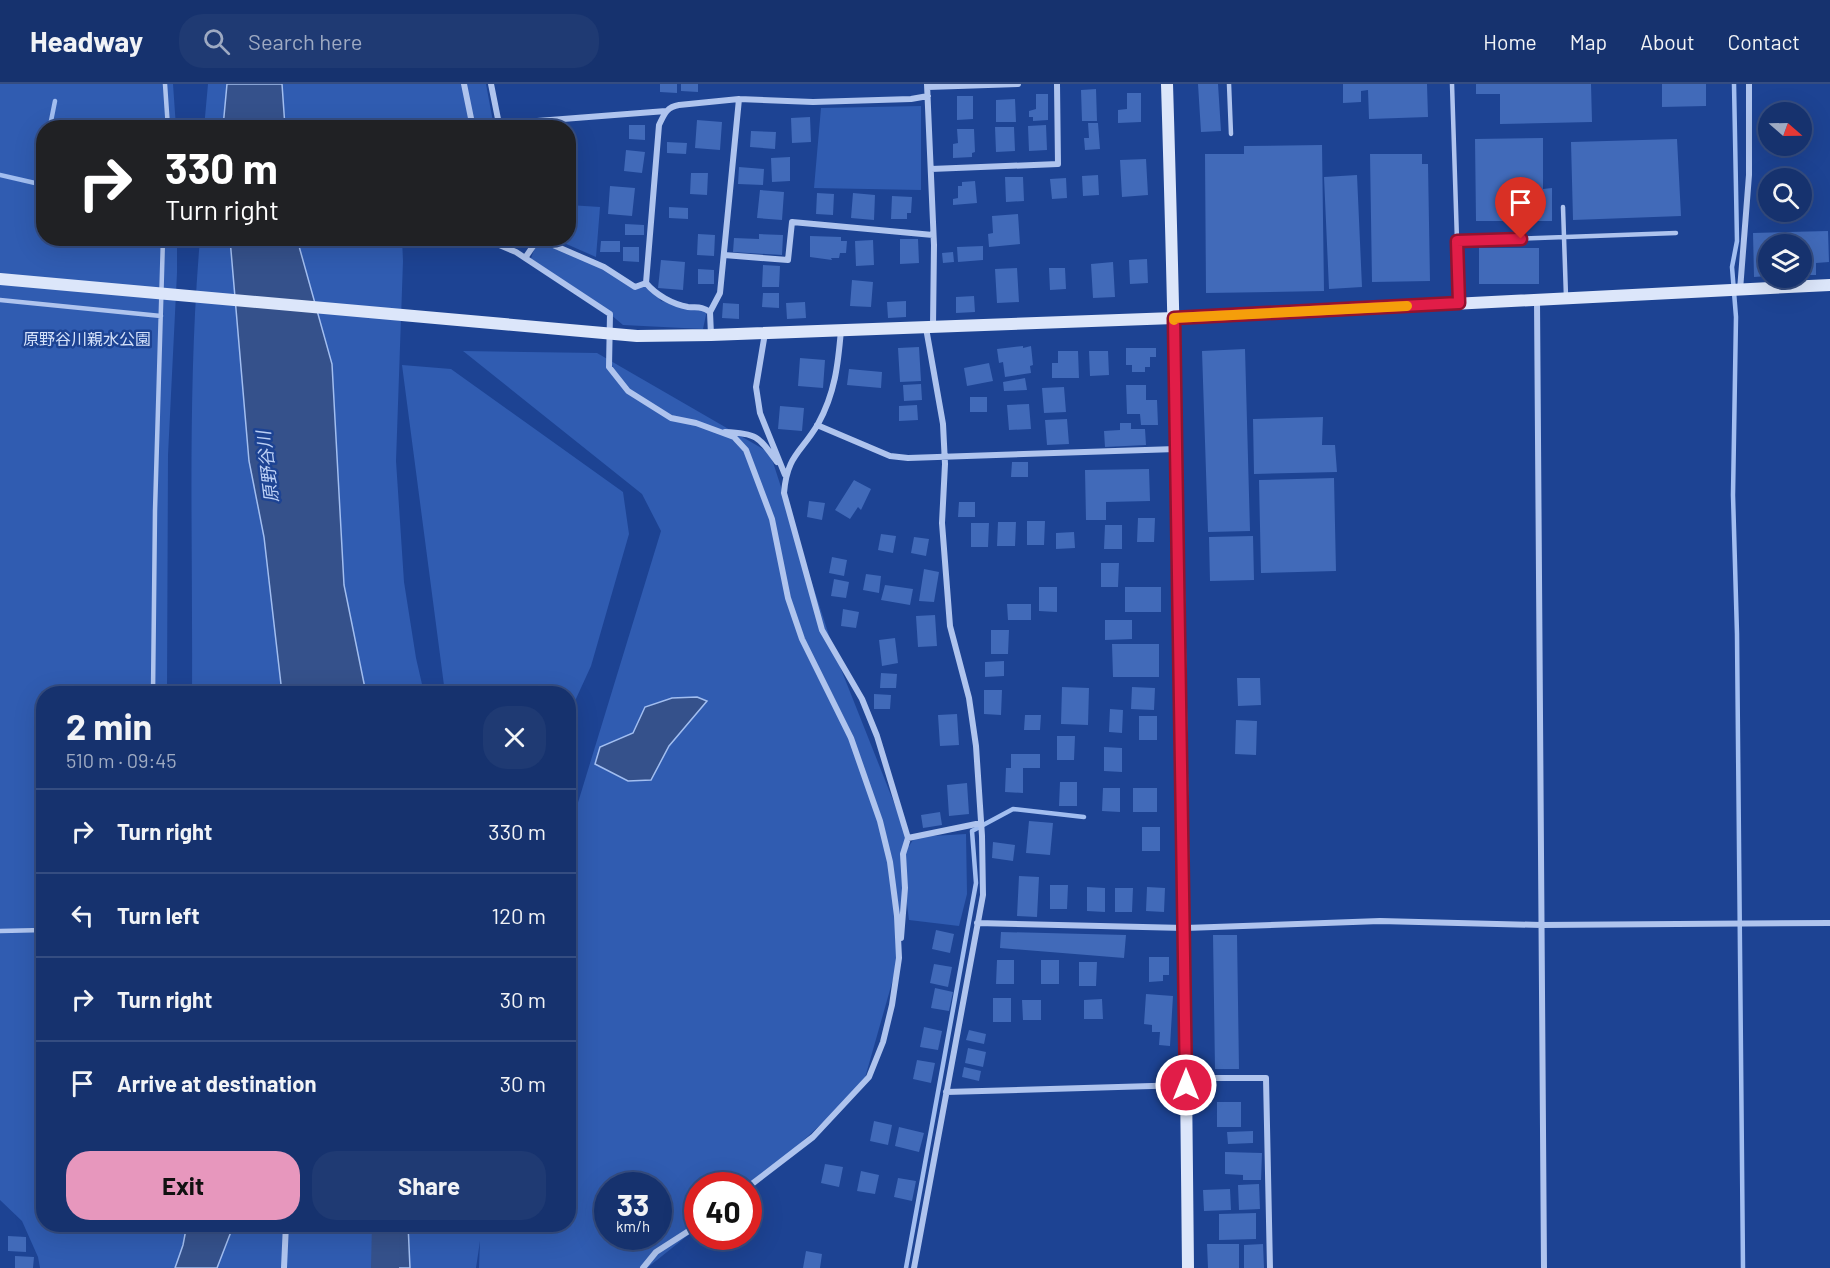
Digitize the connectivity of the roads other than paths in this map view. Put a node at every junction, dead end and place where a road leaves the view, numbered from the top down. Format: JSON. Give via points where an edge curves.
{"nodes":[{"id":1,"x":165,"y":84,"type":"edge"},
{"id":2,"x":464,"y":84,"type":"edge"},
{"id":3,"x":491,"y":84,"type":"edge"},
{"id":4,"x":1018,"y":84,"type":"edge"},
{"id":5,"x":1057,"y":84,"type":"edge"},
{"id":6,"x":1167,"y":84,"type":"edge"},
{"id":7,"x":1229,"y":84,"type":"edge"},
{"id":8,"x":1452,"y":84,"type":"edge"},
{"id":9,"x":1749,"y":84,"type":"edge"},
{"id":10,"x":928,"y":86,"type":"edge"},
{"id":11,"x":928,"y":96,"type":"junction"},
{"id":12,"x":738,"y":99,"type":"junction"},
{"id":13,"x":666,"y":111,"type":"junction"},
{"id":14,"x":167,"y":120,"type":"edge"},
{"id":15,"x":471,"y":120,"type":"edge"},
{"id":16,"x":499,"y":120,"type":"edge"},
{"id":17,"x":542,"y":120,"type":"edge"},
{"id":18,"x":1231,"y":134,"type":"dead end"},
{"id":19,"x":931,"y":169,"type":"junction"},
{"id":20,"x":1563,"y":207,"type":"dead end"},
{"id":21,"x":1676,"y":233,"type":"dead end"},
{"id":22,"x":933,"y":236,"type":"junction"},
{"id":23,"x":1563,"y":237,"type":"junction"},
{"id":24,"x":1457,"y":241,"type":"junction"},
{"id":25,"x":163,"y":246,"type":"edge"},
{"id":26,"x":500,"y":246,"type":"edge"},
{"id":27,"x":533,"y":246,"type":"edge"},
{"id":28,"x":554,"y":246,"type":"edge"},
{"id":29,"x":724,"y":255,"type":"junction"},
{"id":30,"x":525,"y":258,"type":"junction"},
{"id":31,"x":0,"y":279,"type":"edge"},
{"id":32,"x":646,"y":283,"type":"junction"},
{"id":33,"x":1830,"y":285,"type":"edge"},
{"id":34,"x":1740,"y":291,"type":"junction"},
{"id":35,"x":1566,"y":298,"type":"junction"},
{"id":36,"x":0,"y":300,"type":"edge"},
{"id":37,"x":1537,"y":300,"type":"junction"},
{"id":38,"x":1459,"y":303,"type":"junction"},
{"id":39,"x":710,"y":312,"type":"junction"},
{"id":40,"x":161,"y":316,"type":"junction"},
{"id":41,"x":1174,"y":318,"type":"junction"},
{"id":42,"x":929,"y":327,"type":"junction"},
{"id":43,"x":841,"y":330,"type":"junction"},
{"id":44,"x":765,"y":333,"type":"junction"},
{"id":45,"x":611,"y":334,"type":"junction"},
{"id":46,"x":711,"y":335,"type":"junction"},
{"id":47,"x":817,"y":425,"type":"junction"},
{"id":48,"x":717,"y":431,"type":"junction"},
{"id":49,"x":1176,"y":449,"type":"junction"},
{"id":50,"x":945,"y":455,"type":"junction"},
{"id":51,"x":786,"y":475,"type":"junction"},
{"id":52,"x":153,"y":686,"type":"edge"},
{"id":53,"x":981,"y":823,"type":"junction"},
{"id":54,"x":908,"y":838,"type":"junction"},
{"id":55,"x":977,"y":923,"type":"junction"},
{"id":56,"x":1830,"y":923,"type":"edge"},
{"id":57,"x":1541,"y":925,"type":"junction"},
{"id":58,"x":1185,"y":928,"type":"junction"},
{"id":59,"x":36,"y":930,"type":"edge"},
{"id":60,"x":0,"y":931,"type":"edge"},
{"id":61,"x":899,"y":958,"type":"junction"},
{"id":62,"x":1186,"y":1082,"type":"junction"},
{"id":63,"x":946,"y":1092,"type":"junction"},
{"id":64,"x":762,"y":1176,"type":"edge"},
{"id":65,"x":286,"y":1232,"type":"edge"},
{"id":66,"x":684,"y":1234,"type":"edge"},
{"id":67,"x":284,"y":1268,"type":"edge"},
{"id":68,"x":643,"y":1268,"type":"edge"},
{"id":69,"x":914,"y":1268,"type":"edge"},
{"id":70,"x":1188,"y":1268,"type":"edge"},
{"id":71,"x":1270,"y":1268,"type":"edge"},
{"id":72,"x":1544,"y":1268,"type":"edge"}],
"edges":[{"from":1,"to":14,"type":"lane"},
{"from":2,"to":15,"type":"street"},
{"from":3,"to":16,"type":"street"},
{"from":4,"to":10,"type":"street"},
{"from":5,"to":19,"type":"street","via":[[1058,164]]},
{"from":6,"to":41,"type":"street"},
{"from":7,"to":18,"type":"lane"},
{"from":8,"to":24,"type":"lane"},
{"from":9,"to":34,"type":"street","via":[[1749,176]]},
{"from":10,"to":11,"type":"street"},
{"from":11,"to":12,"type":"street","via":[[813,102]]},
{"from":11,"to":19,"type":"street"},
{"from":12,"to":13,"type":"street","via":[[679,105]]},
{"from":12,"to":29,"type":"street"},
{"from":13,"to":17,"type":"street"},
{"from":13,"to":32,"type":"street","via":[[659,125]]},
{"from":19,"to":22,"type":"street"},
{"from":20,"to":23,"type":"lane"},
{"from":21,"to":23,"type":"lane"},
{"from":22,"to":29,"type":"street","via":[[792,222],[788,260]]},
{"from":22,"to":42,"type":"street"},
{"from":23,"to":24,"type":"lane"},
{"from":23,"to":35,"type":"lane"},
{"from":24,"to":38,"type":"lane"},
{"from":25,"to":40,"type":"lane"},
{"from":26,"to":30,"type":"street"},
{"from":27,"to":30,"type":"street"},
{"from":28,"to":32,"type":"street","via":[[604,267],[634,287]]},
{"from":29,"to":39,"type":"street","via":[[720,293]]},
{"from":30,"to":45,"type":"street","via":[[610,314]]},
{"from":31,"to":45,"type":"street"},
{"from":32,"to":39,"type":"street","via":[[675,304],[704,307]]},
{"from":33,"to":34,"type":"street"},
{"from":34,"to":35,"type":"street"},
{"from":35,"to":37,"type":"street"},
{"from":36,"to":40,"type":"lane"},
{"from":37,"to":38,"type":"street"},
{"from":37,"to":57,"type":"street"},
{"from":38,"to":41,"type":"street"},
{"from":39,"to":46,"type":"street"},
{"from":40,"to":52,"type":"lane"},
{"from":41,"to":42,"type":"street"},
{"from":41,"to":49,"type":"street"},
{"from":42,"to":43,"type":"street"},
{"from":42,"to":50,"type":"street"},
{"from":43,"to":44,"type":"street"},
{"from":43,"to":47,"type":"street","via":[[837,375]]},
{"from":44,"to":46,"type":"street"},
{"from":44,"to":51,"type":"street","via":[[756,387],[760,414]]},
{"from":45,"to":46,"type":"street"},
{"from":45,"to":48,"type":"street","via":[[609,367],[628,391],[671,418]]},
{"from":47,"to":50,"type":"street","via":[[890,456]]},
{"from":47,"to":51,"type":"street"},
{"from":48,"to":51,"type":"street","via":[[746,433],[761,440]]},
{"from":48,"to":61,"type":"street","via":[[734,437],[746,450],[757,475],[802,639],[851,738],[880,821],[890,862]]},
{"from":49,"to":50,"type":"street"},
{"from":49,"to":58,"type":"street"},
{"from":50,"to":53,"type":"street","via":[[942,523],[950,626],[969,698]]},
{"from":51,"to":54,"type":"street","via":[[784,493],[822,630],[862,699]]},
{"from":53,"to":54,"type":"street"},
{"from":53,"to":55,"type":"street","via":[[983,895]]},
{"from":54,"to":61,"type":"street","via":[[903,854],[904,915]]},
{"from":55,"to":58,"type":"street"},
{"from":55,"to":63,"type":"street"},
{"from":56,"to":57,"type":"street"},
{"from":57,"to":58,"type":"street","via":[[1380,921]]},
{"from":57,"to":72,"type":"street"},
{"from":58,"to":62,"type":"street"},
{"from":59,"to":60,"type":"lane"},
{"from":61,"to":64,"type":"street","via":[[883,1042],[869,1077],[813,1137]]},
{"from":62,"to":63,"type":"street"},
{"from":62,"to":70,"type":"street"},
{"from":62,"to":71,"type":"street","via":[[1266,1078]]},
{"from":63,"to":69,"type":"street"},
{"from":65,"to":67,"type":"street"},
{"from":66,"to":68,"type":"street","via":[[656,1252]]}]}
